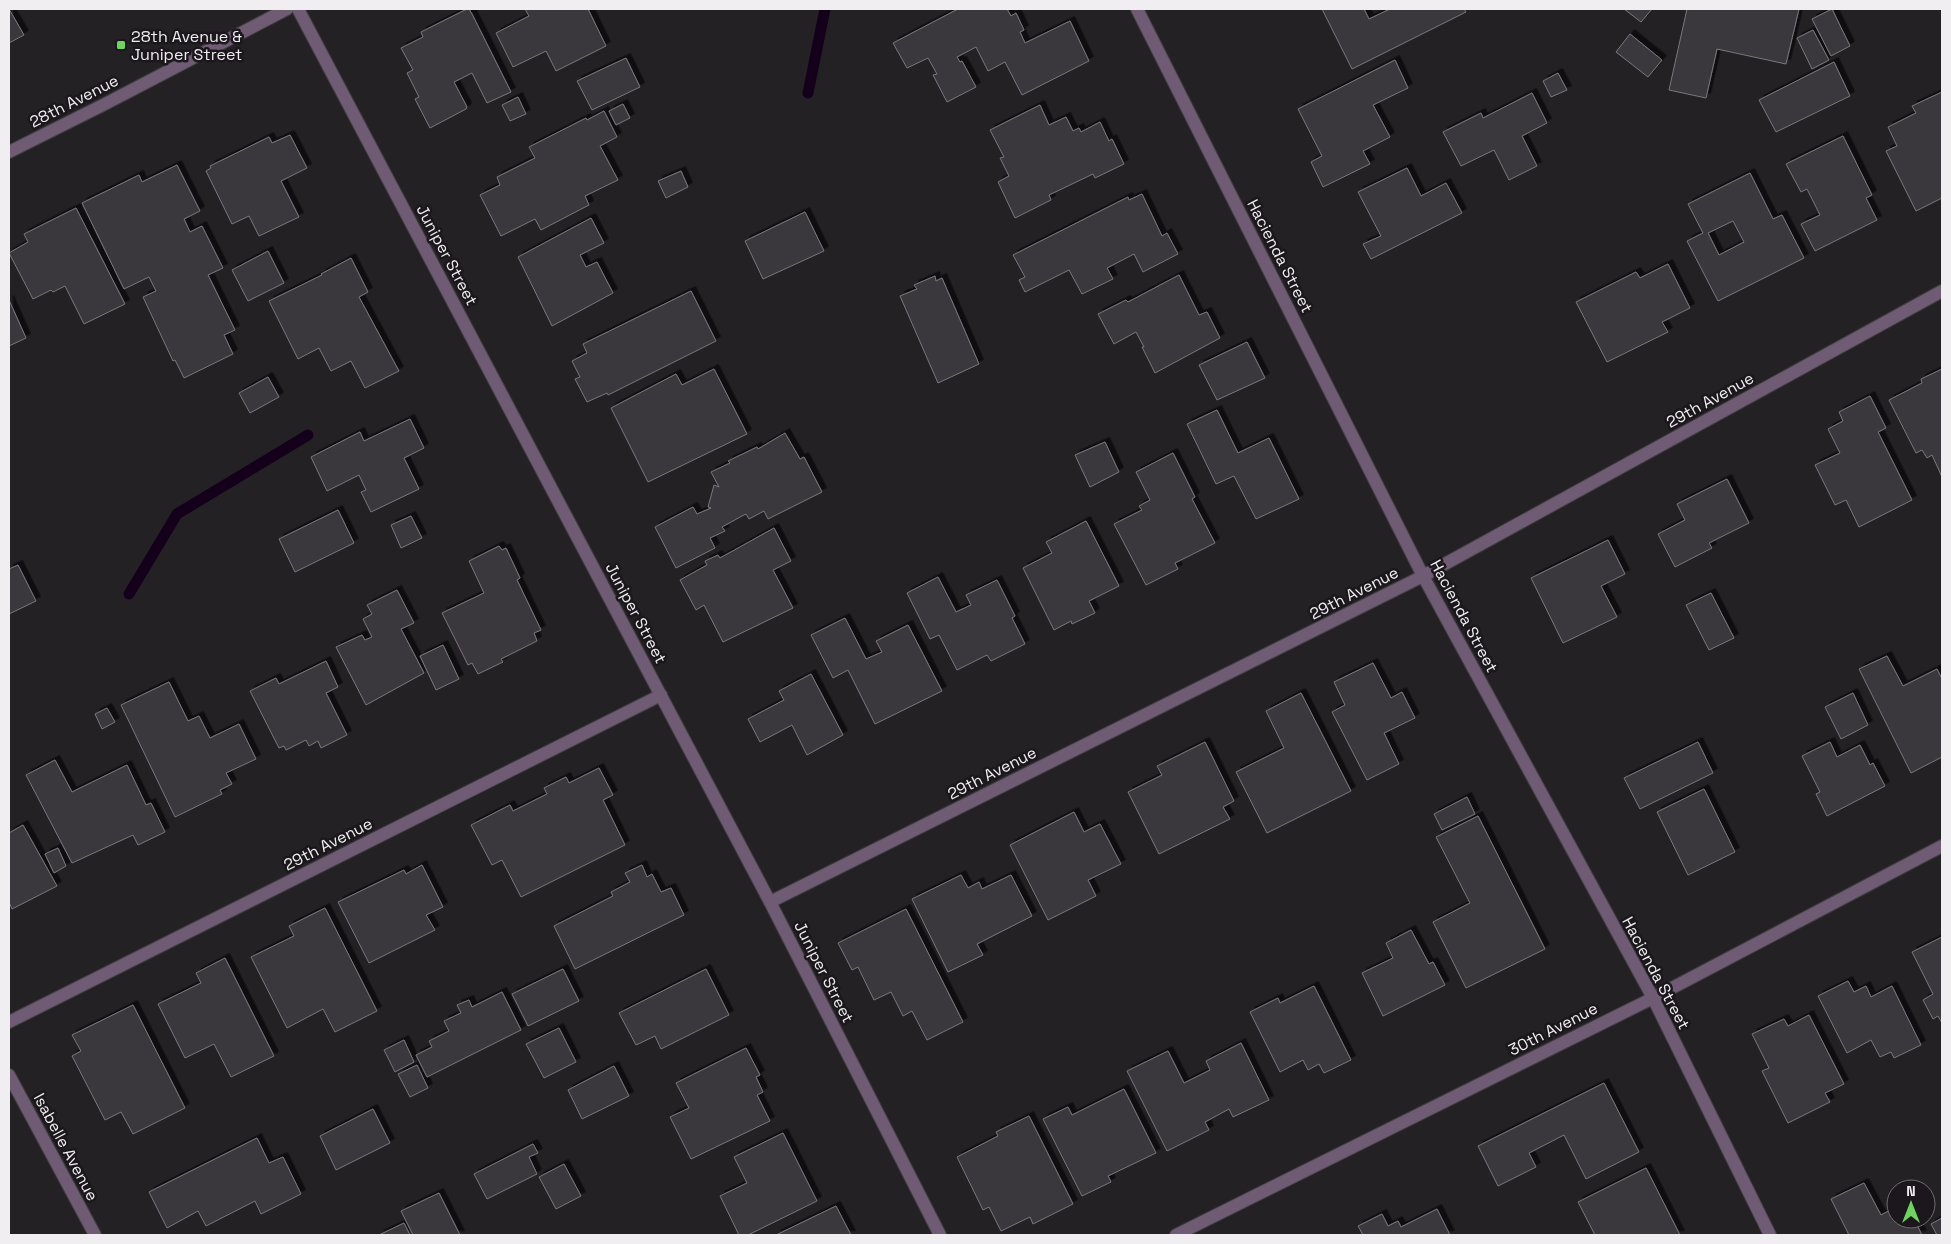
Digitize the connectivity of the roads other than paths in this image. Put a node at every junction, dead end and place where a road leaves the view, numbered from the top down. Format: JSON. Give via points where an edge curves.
{"nodes":[{"id":1,"x":286,"y":9,"type":"edge"},
{"id":2,"x":298,"y":9,"type":"edge"},
{"id":3,"x":1137,"y":9,"type":"edge"},
{"id":4,"x":9,"y":152,"type":"edge"},
{"id":5,"x":1942,"y":291,"type":"edge"},
{"id":6,"x":1423,"y":576,"type":"junction"},
{"id":7,"x":661,"y":695,"type":"junction"},
{"id":8,"x":1942,"y":846,"type":"edge"},
{"id":9,"x":770,"y":902,"type":"junction"},
{"id":10,"x":1652,"y":998,"type":"junction"},
{"id":11,"x":9,"y":1022,"type":"edge"},
{"id":12,"x":9,"y":1075,"type":"edge"},
{"id":13,"x":95,"y":1235,"type":"edge"},
{"id":14,"x":940,"y":1235,"type":"edge"},
{"id":15,"x":1176,"y":1235,"type":"edge"},
{"id":16,"x":1770,"y":1235,"type":"edge"}],
"edges":[{"from":1,"to":4,"type":"street","name":"28th Avenue"},
{"from":2,"to":7,"type":"street","name":"Juniper Street"},
{"from":3,"to":6,"type":"street","name":"Hacienda Street"},
{"from":5,"to":6,"type":"street","name":"29th Avenue"},
{"from":6,"to":9,"type":"street","name":"29th Avenue"},
{"from":6,"to":10,"type":"street","name":"Hacienda Street"},
{"from":7,"to":9,"type":"street","name":"Juniper Street"},
{"from":7,"to":11,"type":"street","name":"29th Avenue"},
{"from":8,"to":10,"type":"street","name":"30th Avenue"},
{"from":9,"to":14,"type":"street","name":"Juniper Street"},
{"from":10,"to":15,"type":"street","name":"30th Avenue"},
{"from":10,"to":16,"type":"street","name":"Hacienda Street"},
{"from":12,"to":13,"type":"street","name":"Isabelle Avenue"}]}
